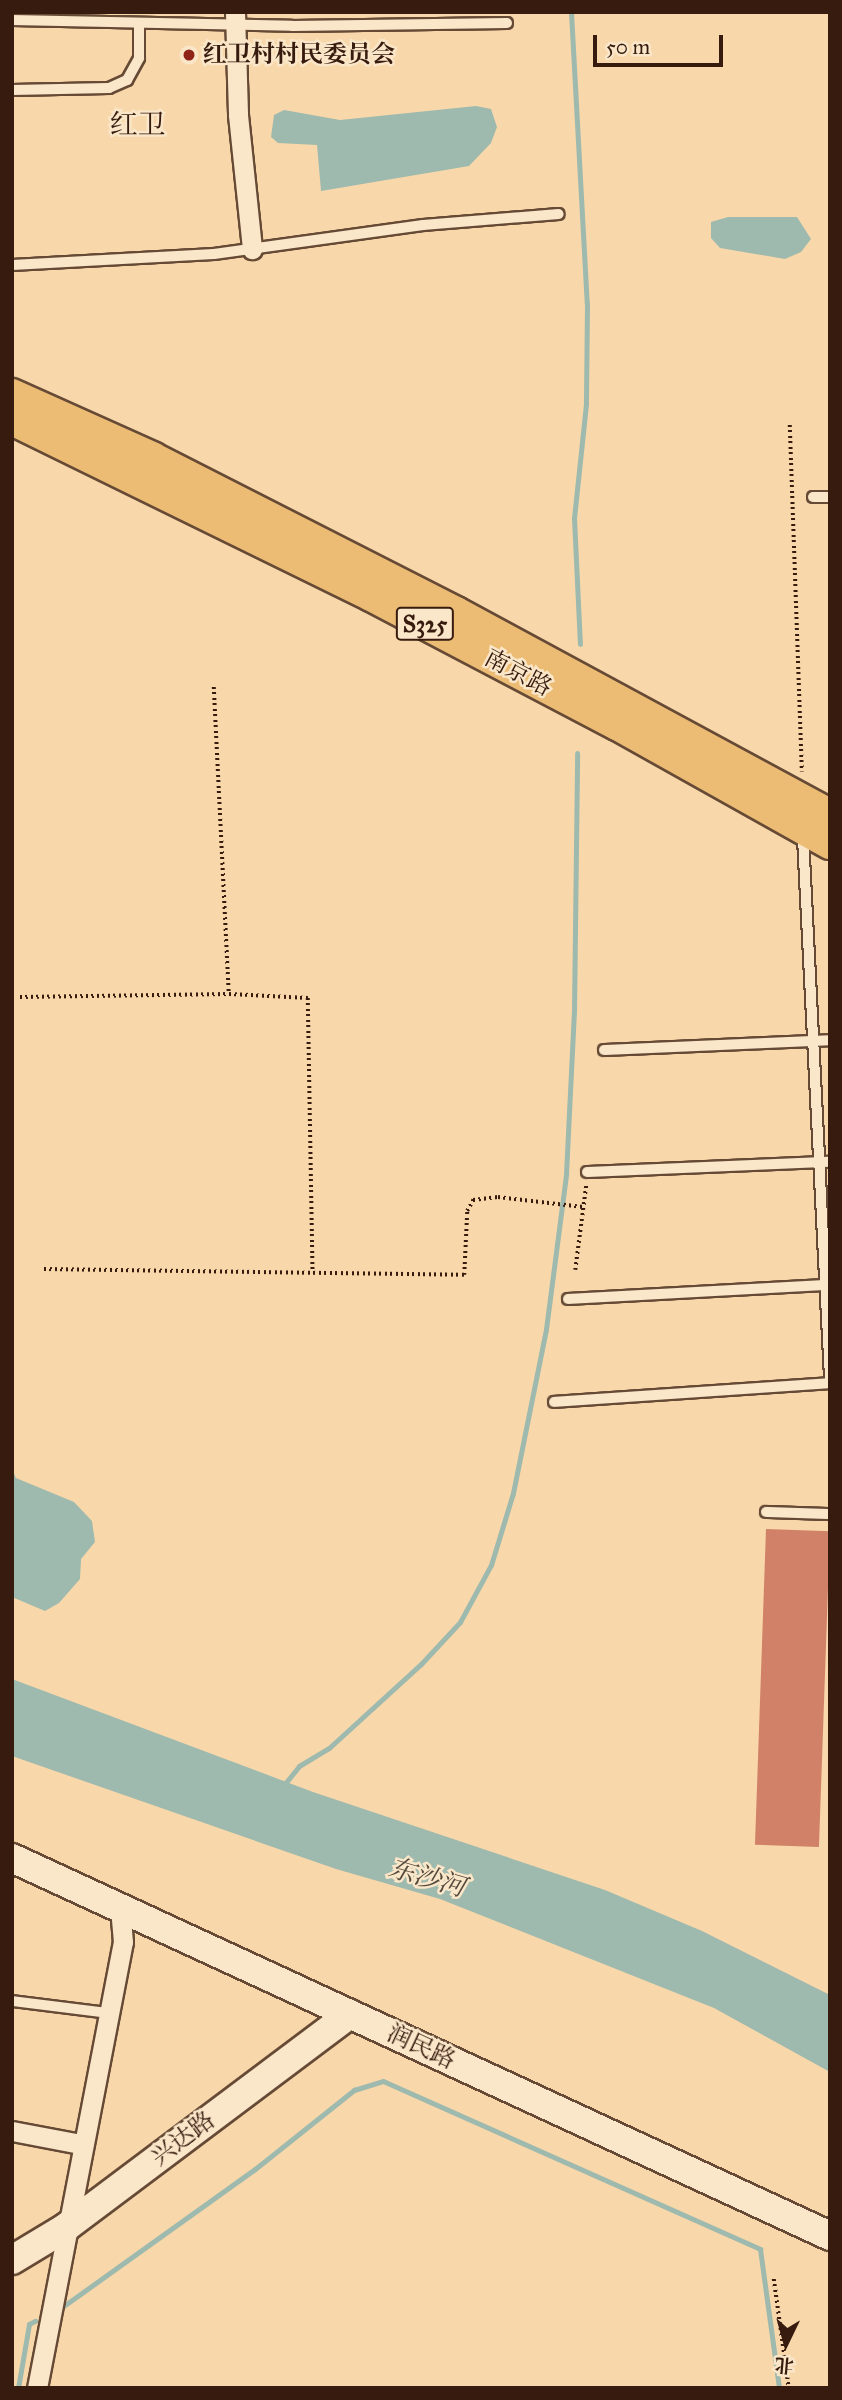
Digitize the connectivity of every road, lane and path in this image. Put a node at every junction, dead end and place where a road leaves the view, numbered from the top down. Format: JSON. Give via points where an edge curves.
{"nodes":[{"id":1,"x":235,"y":18,"type":"edge"},
{"id":2,"x":12,"y":20,"type":"edge"},
{"id":3,"x":139,"y":23,"type":"junction"},
{"id":4,"x":507,"y":23,"type":"dead end"},
{"id":5,"x":12,"y":90,"type":"edge"},
{"id":6,"x":559,"y":214,"type":"dead end"},
{"id":7,"x":252,"y":248,"type":"junction"},
{"id":8,"x":12,"y":265,"type":"edge"},
{"id":9,"x":12,"y":394,"type":"edge"},
{"id":10,"x":12,"y":420,"type":"edge"},
{"id":11,"x":790,"y":425,"type":"dead end"},
{"id":12,"x":813,"y":497,"type":"dead end"},
{"id":13,"x":830,"y":497,"type":"edge"},
{"id":14,"x":214,"y":687,"type":"dead end"},
{"id":15,"x":802,"y":813,"type":"junction"},
{"id":16,"x":830,"y":814,"type":"edge"},
{"id":17,"x":830,"y":844,"type":"edge"},
{"id":18,"x":229,"y":994,"type":"junction"},
{"id":19,"x":20,"y":997,"type":"dead end"},
{"id":20,"x":830,"y":1040,"type":"edge"},
{"id":21,"x":814,"y":1041,"type":"junction"},
{"id":22,"x":604,"y":1050,"type":"dead end"},
{"id":23,"x":825,"y":1162,"type":"edge"},
{"id":24,"x":587,"y":1172,"type":"joint"},
{"id":25,"x":583,"y":1207,"type":"junction"},
{"id":26,"x":44,"y":1269,"type":"dead end"},
{"id":27,"x":313,"y":1270,"type":"junction"},
{"id":28,"x":575,"y":1270,"type":"dead end"},
{"id":29,"x":828,"y":1285,"type":"edge"},
{"id":30,"x":568,"y":1299,"type":"dead end"},
{"id":31,"x":830,"y":1380,"type":"edge"},
{"id":32,"x":554,"y":1402,"type":"dead end"},
{"id":33,"x":766,"y":1512,"type":"dead end"},
{"id":34,"x":830,"y":1514,"type":"edge"},
{"id":35,"x":12,"y":1858,"type":"edge"},
{"id":36,"x":120,"y":1908,"type":"junction"},
{"id":37,"x":12,"y":2001,"type":"edge"},
{"id":38,"x":108,"y":2013,"type":"junction"},
{"id":39,"x":350,"y":2014,"type":"junction"},
{"id":40,"x":12,"y":2131,"type":"edge"},
{"id":41,"x":80,"y":2144,"type":"junction"},
{"id":42,"x":65,"y":2228,"type":"junction"},
{"id":43,"x":830,"y":2236,"type":"edge"},
{"id":44,"x":12,"y":2260,"type":"edge"},
{"id":45,"x":774,"y":2279,"type":"dead end"},
{"id":46,"x":37,"y":2388,"type":"edge"},
{"id":47,"x":789,"y":2388,"type":"edge"}],
"edges":[{"from":1,"to":3,"type":"lane"},
{"from":1,"to":4,"type":"lane"},
{"from":1,"to":7,"type":"street","via":[[238,115]]},
{"from":2,"to":3,"type":"lane"},
{"from":3,"to":5,"type":"lane","via":[[139,58],[128,80],[109,88]]},
{"from":6,"to":7,"type":"lane","via":[[423,225]]},
{"from":7,"to":8,"type":"lane","via":[[111,262]]},
{"from":9,"to":15,"type":"main road","name":"南京路","number":"S325","via":[[152,457],[456,612]]},
{"from":10,"to":15,"type":"main road","name":"南京路","number":"S325"},
{"from":11,"to":15,"type":"path"},
{"from":12,"to":13,"type":"lane"},
{"from":14,"to":18,"type":"path"},
{"from":15,"to":16,"type":"main road","name":"南京路","number":"S325"},
{"from":15,"to":17,"type":"main road","name":"南京路","number":"S325"},
{"from":15,"to":21,"type":"lane"},
{"from":18,"to":19,"type":"path"},
{"from":18,"to":27,"type":"path","via":[[301,994],[312,1006]]},
{"from":20,"to":21,"type":"lane"},
{"from":21,"to":22,"type":"lane"},
{"from":21,"to":23,"type":"lane"},
{"from":23,"to":24,"type":"lane"},
{"from":23,"to":29,"type":"lane"},
{"from":24,"to":25,"type":"path"},
{"from":25,"to":27,"type":"path","via":[[498,1197],[473,1200],[467,1211],[464,1275]]},
{"from":25,"to":28,"type":"path"},
{"from":26,"to":27,"type":"path"},
{"from":29,"to":30,"type":"lane"},
{"from":29,"to":31,"type":"lane"},
{"from":31,"to":32,"type":"lane"},
{"from":33,"to":34,"type":"lane"},
{"from":35,"to":36,"type":"street","name":"润民路"},
{"from":36,"to":38,"type":"street","via":[[123,1942]]},
{"from":36,"to":39,"type":"street","name":"润民路"},
{"from":37,"to":38,"type":"lane"},
{"from":38,"to":41,"type":"street"},
{"from":39,"to":42,"type":"street","name":"兴达路"},
{"from":39,"to":43,"type":"street","name":"润民路"},
{"from":40,"to":41,"type":"street"},
{"from":41,"to":42,"type":"street"},
{"from":42,"to":44,"type":"street","name":"兴达路"},
{"from":42,"to":46,"type":"street"},
{"from":45,"to":47,"type":"path"}]}
